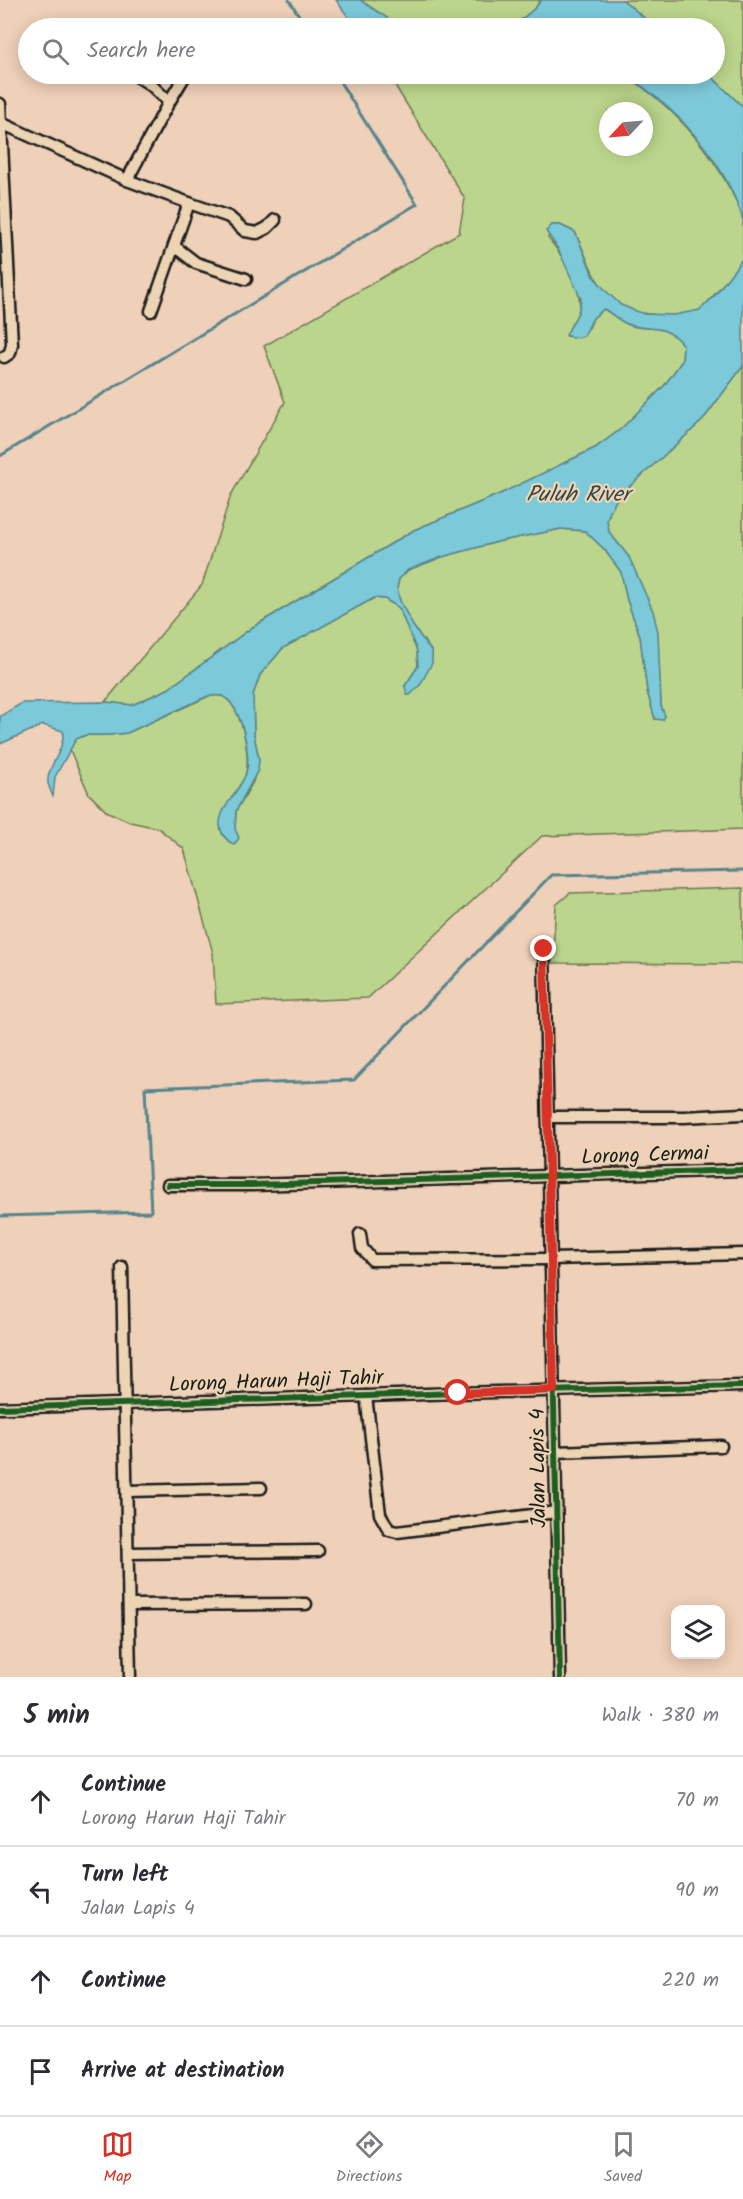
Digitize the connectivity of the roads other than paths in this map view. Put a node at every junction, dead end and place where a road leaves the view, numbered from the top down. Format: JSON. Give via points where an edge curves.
{"nodes":[{"id":1,"x":149,"y":84,"type":"edge"},
{"id":2,"x":180,"y":84,"type":"edge"},
{"id":3,"x":169,"y":102,"type":"junction"},
{"id":4,"x":0,"y":104,"type":"edge"},
{"id":5,"x":1,"y":123,"type":"edge"},
{"id":6,"x":1,"y":162,"type":"edge"},
{"id":7,"x":127,"y":180,"type":"junction"},
{"id":8,"x":189,"y":203,"type":"junction"},
{"id":9,"x":275,"y":220,"type":"dead end"},
{"id":10,"x":174,"y":246,"type":"junction"},
{"id":11,"x":246,"y":279,"type":"dead end"},
{"id":12,"x":151,"y":311,"type":"dead end"},
{"id":13,"x":4,"y":357,"type":"dead end"},
{"id":14,"x":544,"y":949,"type":"dead end"},
{"id":15,"x":743,"y":1114,"type":"edge"},
{"id":16,"x":548,"y":1117,"type":"junction"},
{"id":17,"x":743,"y":1170,"type":"edge"},
{"id":18,"x":549,"y":1175,"type":"junction"},
{"id":19,"x":168,"y":1185,"type":"dead end"},
{"id":20,"x":360,"y":1234,"type":"dead end"},
{"id":21,"x":743,"y":1254,"type":"edge"},
{"id":22,"x":551,"y":1259,"type":"junction"},
{"id":23,"x":122,"y":1267,"type":"dead end"},
{"id":24,"x":743,"y":1386,"type":"edge"},
{"id":25,"x":554,"y":1390,"type":"junction"},
{"id":26,"x":366,"y":1395,"type":"junction"},
{"id":27,"x":123,"y":1404,"type":"junction"},
{"id":28,"x":0,"y":1408,"type":"edge"},
{"id":29,"x":721,"y":1446,"type":"dead end"},
{"id":30,"x":555,"y":1452,"type":"junction"},
{"id":31,"x":261,"y":1488,"type":"dead end"},
{"id":32,"x":127,"y":1491,"type":"junction"},
{"id":33,"x":556,"y":1512,"type":"junction"},
{"id":34,"x":318,"y":1551,"type":"dead end"},
{"id":35,"x":128,"y":1553,"type":"junction"},
{"id":36,"x":306,"y":1604,"type":"dead end"},
{"id":37,"x":129,"y":1605,"type":"junction"},
{"id":38,"x":130,"y":1677,"type":"edge"},
{"id":39,"x":560,"y":1677,"type":"edge"}],
"edges":[{"from":1,"to":3,"type":"street"},
{"from":2,"to":3,"type":"street"},
{"from":3,"to":7,"type":"street"},
{"from":4,"to":5,"type":"street"},
{"from":5,"to":6,"type":"street"},
{"from":5,"to":7,"type":"street"},
{"from":6,"to":13,"type":"street","via":[[12,344],[10,353]]},
{"from":7,"to":8,"type":"street"},
{"from":8,"to":9,"type":"street","via":[[230,217],[245,231],[256,233]]},
{"from":8,"to":10,"type":"street"},
{"from":10,"to":11,"type":"street","via":[[196,262]]},
{"from":10,"to":12,"type":"street"},
{"from":14,"to":16,"type":"street","name":"Jalan Lapis 4"},
{"from":15,"to":16,"type":"street"},
{"from":16,"to":18,"type":"street","name":"Jalan Lapis 4"},
{"from":17,"to":18,"type":"street","name":"Lorong Cermai"},
{"from":18,"to":19,"type":"street","name":"Lorong Cermai"},
{"from":18,"to":22,"type":"street","name":"Jalan Lapis 4"},
{"from":20,"to":22,"type":"street","via":[[362,1248],[372,1260]]},
{"from":21,"to":22,"type":"street"},
{"from":22,"to":25,"type":"street","name":"Jalan Lapis 4"},
{"from":23,"to":27,"type":"street"},
{"from":24,"to":25,"type":"street","name":"Lorong Harun Haji Tahir"},
{"from":25,"to":26,"type":"street","name":"Lorong Harun Haji Tahir"},
{"from":25,"to":30,"type":"street","name":"Jalan Lapis 4"},
{"from":26,"to":27,"type":"street","name":"Lorong Harun Haji Tahir"},
{"from":26,"to":33,"type":"street","via":[[380,1514],[389,1530]]},
{"from":27,"to":28,"type":"street","name":"Lorong Harun Haji Tahir"},
{"from":27,"to":32,"type":"street"},
{"from":29,"to":30,"type":"street"},
{"from":30,"to":33,"type":"street","name":"Jalan Lapis 4"},
{"from":31,"to":32,"type":"street"},
{"from":32,"to":35,"type":"street"},
{"from":33,"to":39,"type":"street","name":"Jalan Lapis 4"},
{"from":34,"to":35,"type":"street"},
{"from":35,"to":37,"type":"street"},
{"from":36,"to":37,"type":"street"},
{"from":37,"to":38,"type":"street"}]}
